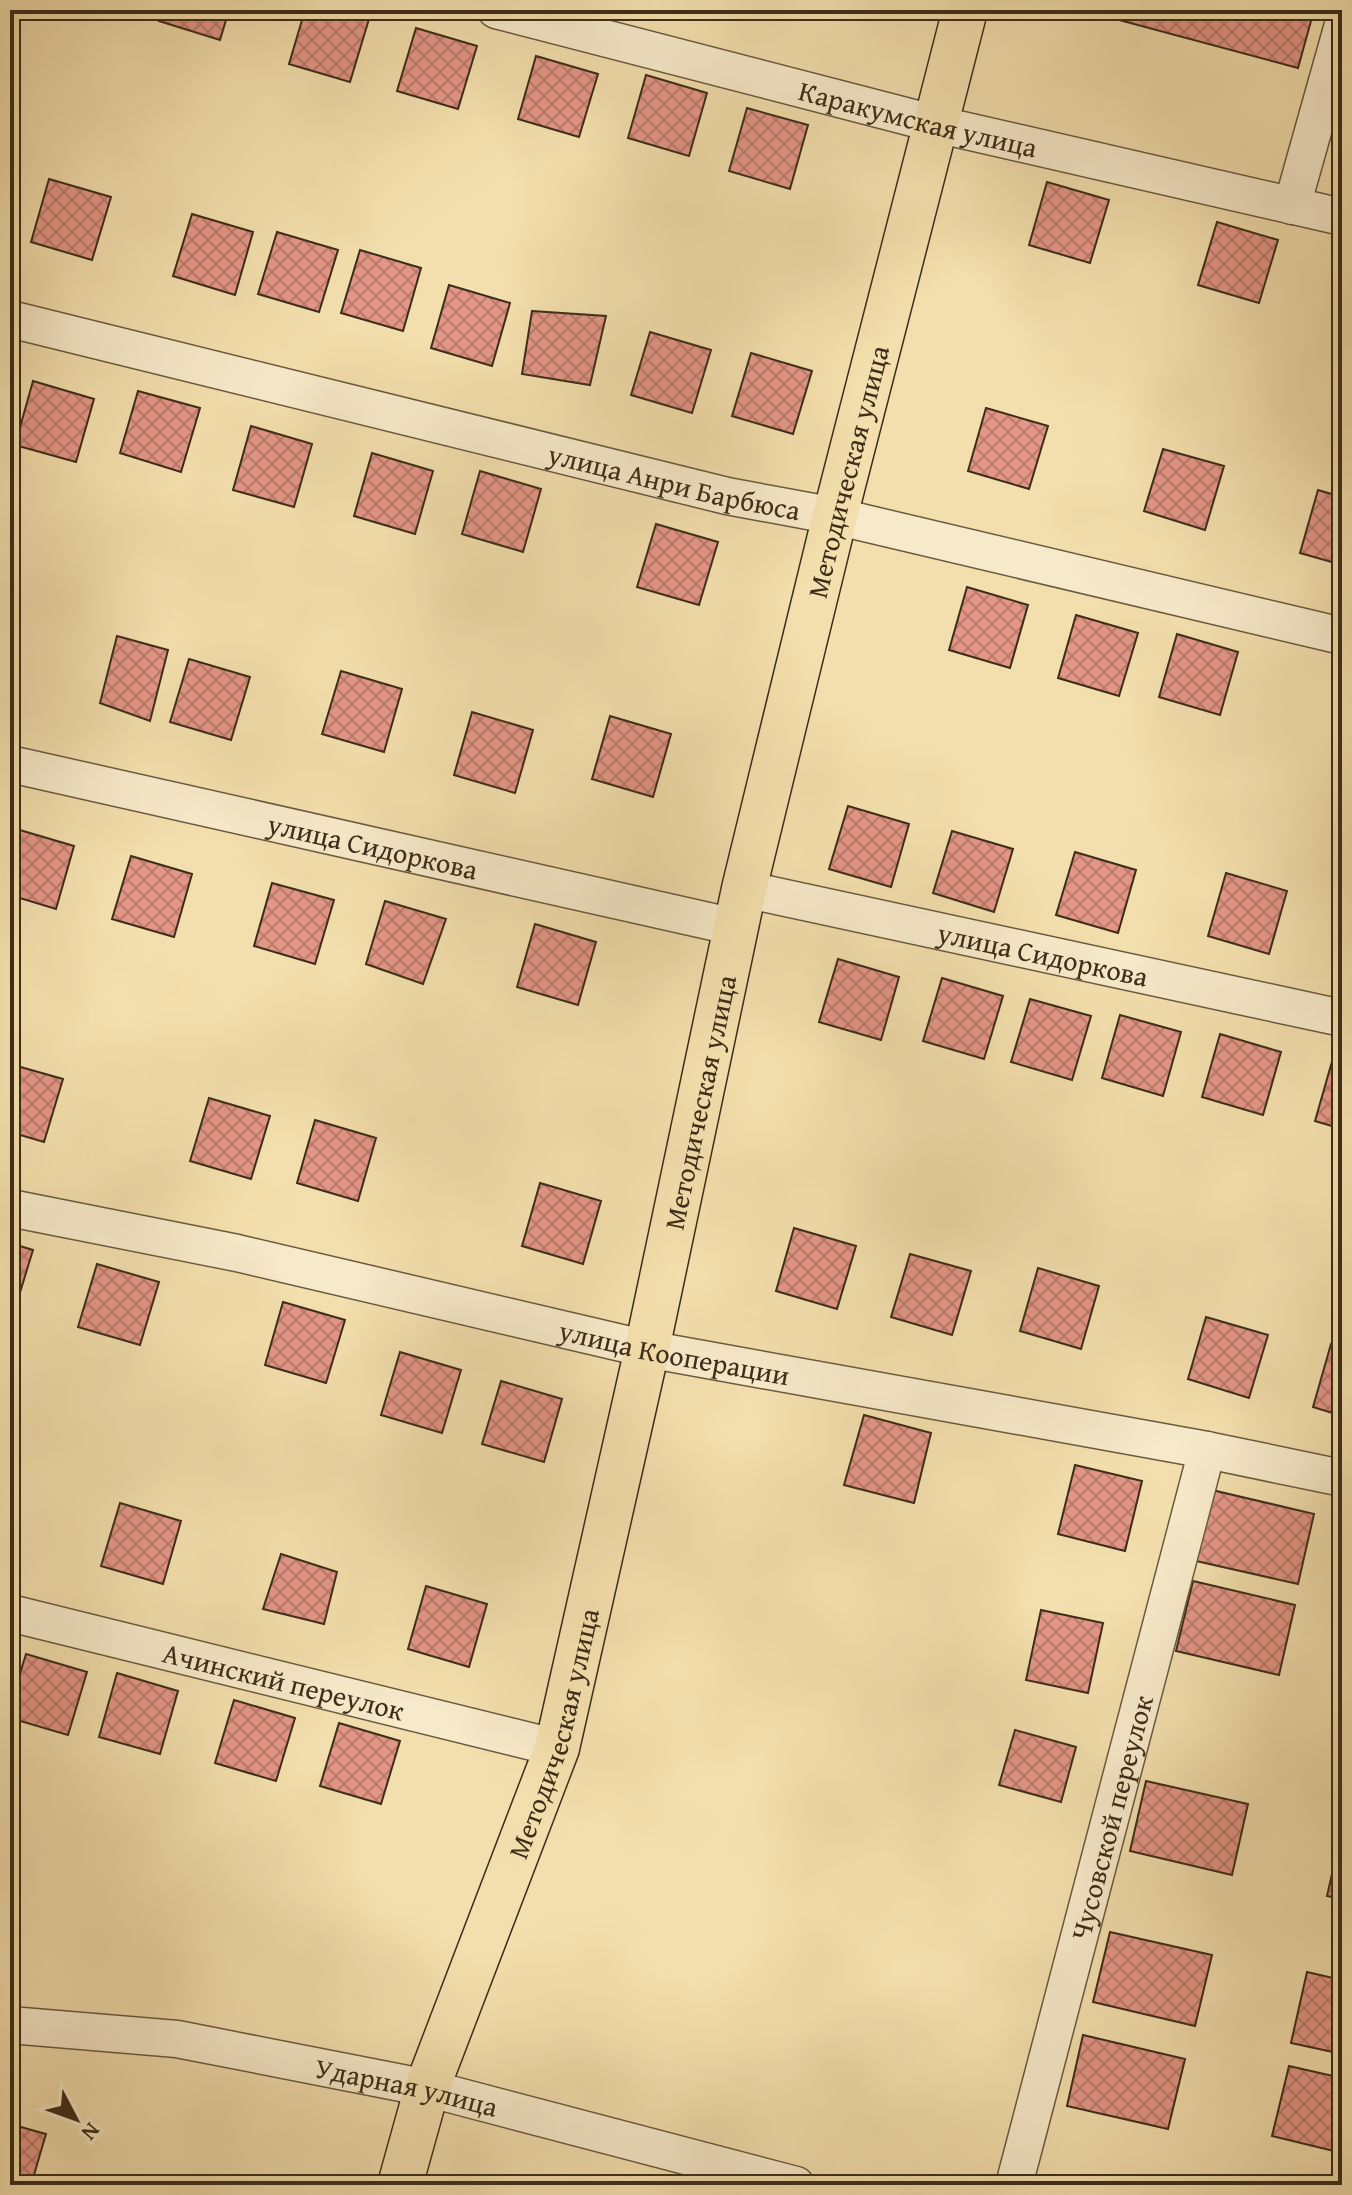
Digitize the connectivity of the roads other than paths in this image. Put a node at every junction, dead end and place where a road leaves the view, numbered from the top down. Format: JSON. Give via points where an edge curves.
{"nodes":[{"id":1,"x":496,"y":10,"type":"edge"},
{"id":2,"x":965,"y":10,"type":"edge"},
{"id":3,"x":1342,"y":28,"type":"edge"},
{"id":4,"x":936,"y":124,"type":"junction"},
{"id":5,"x":1292,"y":206,"type":"junction"},
{"id":6,"x":1342,"y":217,"type":"edge"},
{"id":7,"x":10,"y":319,"type":"edge"},
{"id":8,"x":835,"y":516,"type":"junction"},
{"id":9,"x":1342,"y":636,"type":"edge"},
{"id":10,"x":10,"y":764,"type":"edge"},
{"id":11,"x":740,"y":908,"type":"junction"},
{"id":12,"x":1342,"y":1018,"type":"edge"},
{"id":13,"x":10,"y":1208,"type":"edge"},
{"id":14,"x":647,"y":1349,"type":"junction"},
{"id":15,"x":1207,"y":1450,"type":"junction"},
{"id":16,"x":1342,"y":1478,"type":"edge"},
{"id":17,"x":10,"y":1613,"type":"edge"},
{"id":18,"x":557,"y":1748,"type":"junction"},
{"id":19,"x":10,"y":2025,"type":"edge"},
{"id":20,"x":427,"y":2088,"type":"junction"},
{"id":21,"x":400,"y":2185,"type":"edge"},
{"id":22,"x":796,"y":2185,"type":"edge"},
{"id":23,"x":1014,"y":2185,"type":"edge"}],
"edges":[{"from":1,"to":4,"type":"street","name":"Каракумская улица"},
{"from":2,"to":4,"type":"main road","name":"Методическая улица"},
{"from":3,"to":5,"type":"street"},
{"from":4,"to":5,"type":"street","name":"Каракумская улица"},
{"from":4,"to":8,"type":"main road","name":"Методическая улица"},
{"from":5,"to":6,"type":"street","name":"Каракумская улица"},
{"from":7,"to":8,"type":"street","name":"улица Анри Барбюса","via":[[727,496]]},
{"from":8,"to":9,"type":"street","name":"улица Анри Барбюса"},
{"from":8,"to":11,"type":"main road","name":"Методическая улица"},
{"from":10,"to":11,"type":"street","name":"улица Сидоркова"},
{"from":11,"to":12,"type":"street","name":"улица Сидоркова"},
{"from":11,"to":14,"type":"main road","name":"Методическая улица"},
{"from":13,"to":14,"type":"street","name":"улица Кооперации","via":[[237,1253]]},
{"from":14,"to":15,"type":"street","name":"улица Кооперации"},
{"from":14,"to":18,"type":"main road","name":"Методическая улица"},
{"from":15,"to":16,"type":"street","name":"улица Кооперации"},
{"from":15,"to":23,"type":"street","name":"Чусовской переулок"},
{"from":17,"to":18,"type":"street","name":"Ачинский переулок"},
{"from":18,"to":20,"type":"main road","name":"Методическая улица"},
{"from":19,"to":20,"type":"street","name":"Ударная улица","via":[[177,2039]]},
{"from":20,"to":21,"type":"main road","name":"Методическая улица"},
{"from":20,"to":22,"type":"street","name":"Ударная улица"}]}
